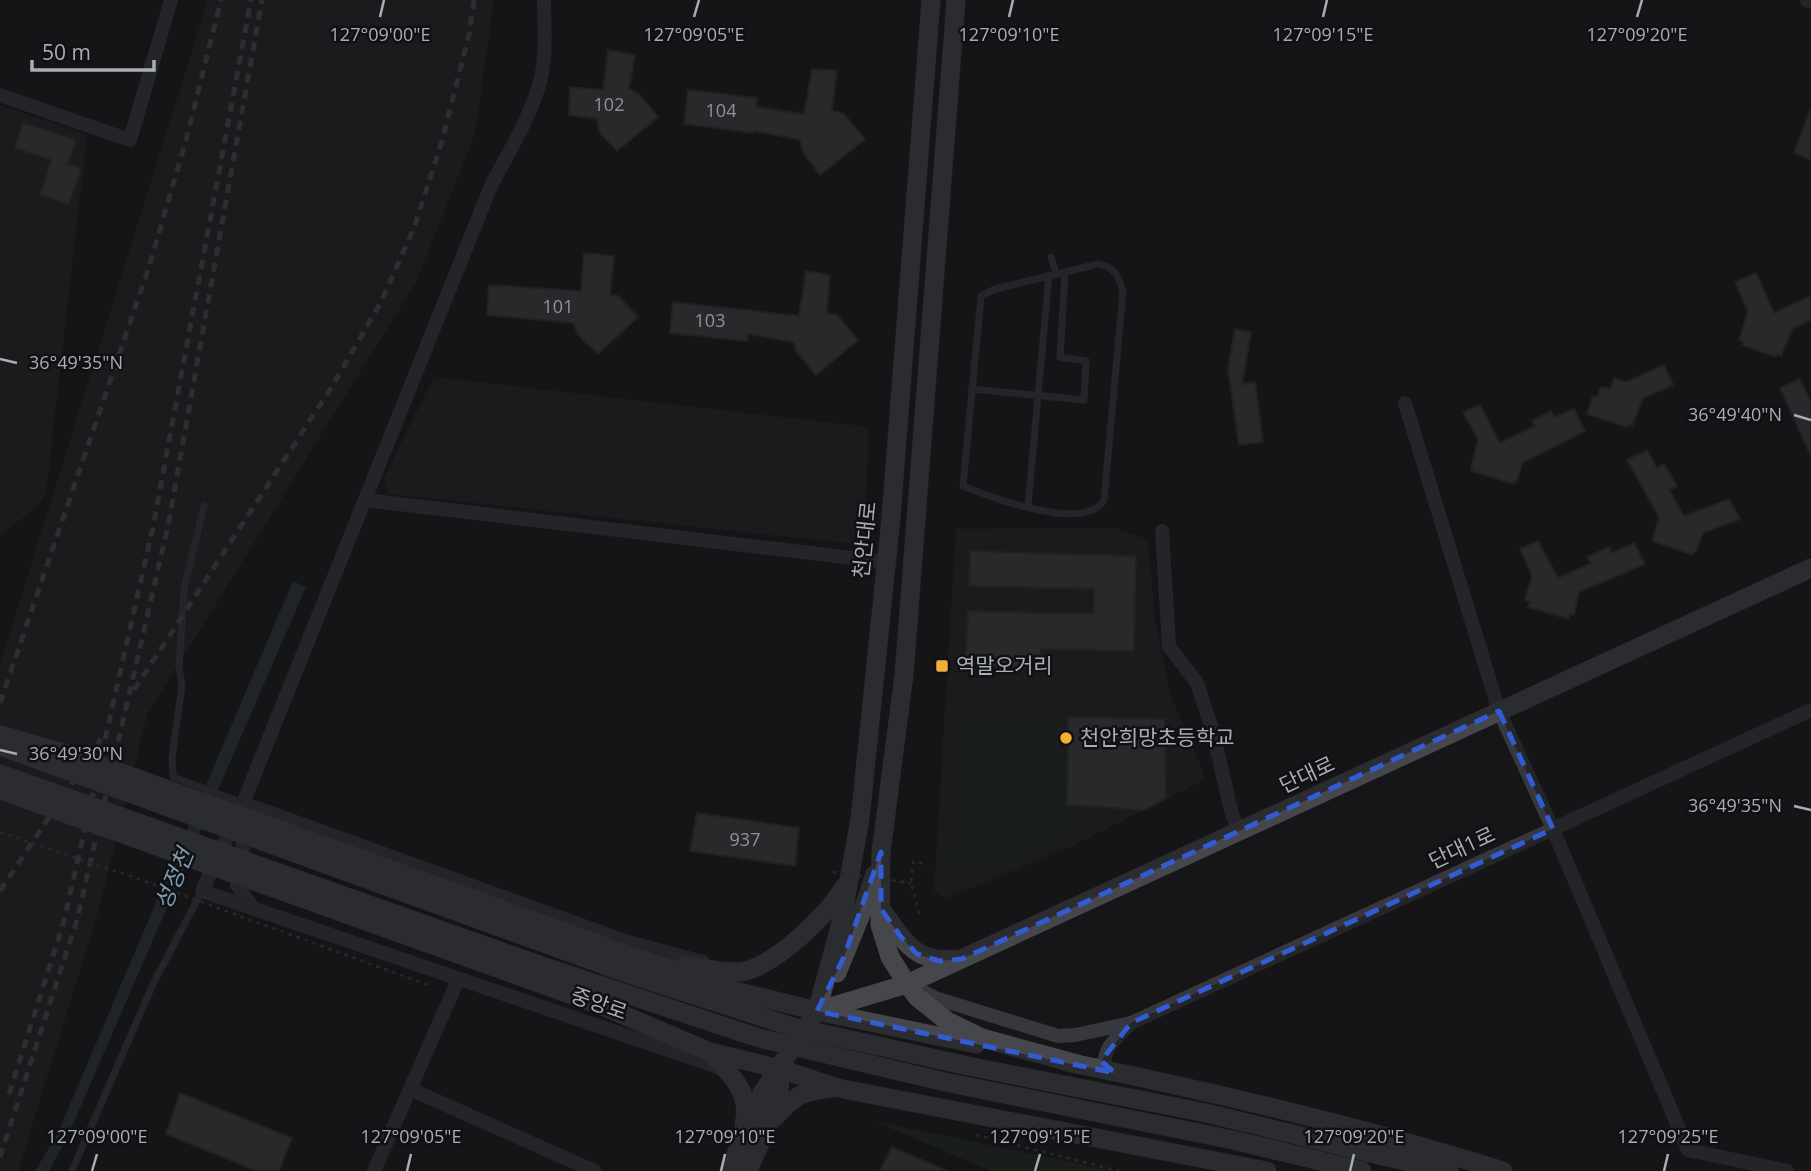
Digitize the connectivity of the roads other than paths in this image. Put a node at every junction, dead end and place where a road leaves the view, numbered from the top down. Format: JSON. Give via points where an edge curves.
{"nodes":[{"id":1,"x":171,"y":0,"type":"edge"},
{"id":2,"x":544,"y":0,"type":"edge"},
{"id":3,"x":931,"y":0,"type":"edge"},
{"id":4,"x":956,"y":0,"type":"edge"},
{"id":5,"x":0,"y":95,"type":"edge"},
{"id":6,"x":1051,"y":257,"type":"dead end"},
{"id":7,"x":1065,"y":272,"type":"junction"},
{"id":8,"x":1053,"y":274,"type":"junction"},
{"id":9,"x":971,"y":389,"type":"junction"},
{"id":10,"x":1038,"y":395,"type":"junction"},
{"id":11,"x":1405,"y":403,"type":"dead end"},
{"id":12,"x":365,"y":500,"type":"junction"},
{"id":13,"x":204,"y":506,"type":"dead end"},
{"id":14,"x":1028,"y":506,"type":"junction"},
{"id":15,"x":1162,"y":531,"type":"dead end"},
{"id":16,"x":886,"y":562,"type":"junction"},
{"id":17,"x":1811,"y":568,"type":"edge"},
{"id":18,"x":1811,"y":710,"type":"edge"},
{"id":19,"x":1499,"y":711,"type":"junction"},
{"id":20,"x":0,"y":734,"type":"edge"},
{"id":21,"x":0,"y":746,"type":"edge"},
{"id":22,"x":0,"y":774,"type":"edge"},
{"id":23,"x":0,"y":790,"type":"edge"},
{"id":24,"x":243,"y":803,"type":"junction"},
{"id":25,"x":288,"y":818,"type":"junction"},
{"id":26,"x":1553,"y":829,"type":"junction"},
{"id":27,"x":1239,"y":831,"type":"junction"},
{"id":28,"x":243,"y":848,"type":"junction"},
{"id":29,"x":881,"y":852,"type":"junction"},
{"id":30,"x":842,"y":874,"type":"junction"},
{"id":31,"x":202,"y":891,"type":"junction"},
{"id":32,"x":254,"y":909,"type":"junction"},
{"id":33,"x":881,"y":909,"type":"junction"},
{"id":34,"x":962,"y":958,"type":"junction"},
{"id":35,"x":648,"y":962,"type":"junction"},
{"id":36,"x":741,"y":972,"type":"junction"},
{"id":37,"x":457,"y":980,"type":"junction"},
{"id":38,"x":907,"y":984,"type":"junction"},
{"id":39,"x":817,"y":1011,"type":"junction"},
{"id":40,"x":1131,"y":1023,"type":"junction"},
{"id":41,"x":710,"y":1052,"type":"junction"},
{"id":42,"x":1077,"y":1064,"type":"junction"},
{"id":43,"x":780,"y":1069,"type":"junction"},
{"id":44,"x":727,"y":1070,"type":"junction"},
{"id":45,"x":1115,"y":1073,"type":"junction"},
{"id":46,"x":838,"y":1088,"type":"junction"},
{"id":47,"x":410,"y":1089,"type":"junction"},
{"id":48,"x":768,"y":1125,"type":"junction"},
{"id":49,"x":738,"y":1149,"type":"junction"},
{"id":50,"x":72,"y":1171,"type":"edge"},
{"id":51,"x":374,"y":1171,"type":"edge"},
{"id":52,"x":594,"y":1171,"type":"edge"},
{"id":53,"x":729,"y":1171,"type":"edge"},
{"id":54,"x":748,"y":1171,"type":"edge"},
{"id":55,"x":1267,"y":1171,"type":"edge"},
{"id":56,"x":1362,"y":1171,"type":"edge"},
{"id":57,"x":1449,"y":1171,"type":"edge"},
{"id":58,"x":1503,"y":1171,"type":"edge"},
{"id":59,"x":1787,"y":1171,"type":"edge"}],
"edges":[{"from":1,"to":5,"type":"street","via":[[130,140]]},
{"from":2,"to":12,"type":"street","via":[[540,82],[491,186]]},
{"from":3,"to":16,"type":"main road","name":"천안대로"},
{"from":4,"to":29,"type":"main road","via":[[904,675]]},
{"from":6,"to":8,"type":"lane"},
{"from":7,"to":8,"type":"lane"},
{"from":7,"to":10,"type":"lane","via":[[1060,356],[1086,361],[1083,400]]},
{"from":7,"to":14,"type":"lane","via":[[1108,266],[1117,273],[1123,291],[1104,500],[1088,512],[1048,512]]},
{"from":8,"to":9,"type":"lane","via":[[981,296]]},
{"from":8,"to":10,"type":"lane"},
{"from":9,"to":10,"type":"lane"},
{"from":9,"to":14,"type":"lane","via":[[963,486]]},
{"from":10,"to":14,"type":"lane"},
{"from":11,"to":19,"type":"street"},
{"from":12,"to":16,"type":"street"},
{"from":12,"to":24,"type":"street"},
{"from":13,"to":24,"type":"lane","via":[[184,589],[179,667],[183,685],[173,777]]},
{"from":15,"to":27,"type":"street","via":[[1170,646],[1197,683]]},
{"from":16,"to":30,"type":"main road","name":"천안대로","via":[[860,819]]},
{"from":17,"to":19,"type":"main road","name":"단대로"},
{"from":18,"to":26,"type":"street","name":"단대1로"},
{"from":19,"to":26,"type":"street"},
{"from":19,"to":27,"type":"main road","name":"단대로"},
{"from":20,"to":35,"type":"main road","bridge":true,"via":[[77,757]]},
{"from":21,"to":57,"type":"main road","bridge":true,"via":[[629,974],[793,1027],[1206,1112]]},
{"from":22,"to":56,"type":"main road","bridge":true,"via":[[759,1038]]},
{"from":23,"to":41,"type":"main road","bridge":true,"via":[[600,1005]]},
{"from":24,"to":25,"type":"street"},
{"from":24,"to":28,"type":"street"},
{"from":24,"to":31,"type":"street"},
{"from":25,"to":28,"type":"street","via":[[255,829]]},
{"from":25,"to":36,"type":"street","via":[[628,942]]},
{"from":26,"to":40,"type":"street","name":"단대1로"},
{"from":26,"to":59,"type":"street","via":[[1688,1150]]},
{"from":27,"to":34,"type":"main road","name":"단대로"},
{"from":28,"to":32,"type":"street","via":[[237,885]]},
{"from":29,"to":33,"type":"main road"},
{"from":29,"to":39,"type":"main road","via":[[845,957]]},
{"from":30,"to":36,"type":"main road","via":[[837,900],[812,928],[787,948]]},
{"from":30,"to":39,"type":"main road","name":"천안대로","via":[[842,919]]},
{"from":31,"to":32,"type":"street","name":"중앙로"},
{"from":31,"to":50,"type":"lane","via":[[153,984]]},
{"from":32,"to":37,"type":"street","name":"중앙로"},
{"from":33,"to":34,"type":"main road","via":[[917,954],[939,961]]},
{"from":33,"to":38,"type":"main road","via":[[880,925],[890,957]]},
{"from":34,"to":38,"type":"main road","name":"단대로"},
{"from":35,"to":36,"type":"main road"},
{"from":35,"to":39,"type":"main road","via":[[731,990]]},
{"from":37,"to":44,"type":"street","name":"중앙로"},
{"from":37,"to":47,"type":"street"},
{"from":38,"to":39,"type":"main road","name":"단대로"},
{"from":38,"to":40,"type":"street","via":[[935,998],[1058,1036]]},
{"from":38,"to":42,"type":"main road","via":[[947,1021],[982,1038]]},
{"from":39,"to":42,"type":"main road"},
{"from":39,"to":43,"type":"main road","name":"천안대로"},
{"from":40,"to":45,"type":"street","via":[[1104,1056],[1105,1064]]},
{"from":41,"to":43,"type":"main road"},
{"from":41,"to":44,"type":"main road"},
{"from":42,"to":45,"type":"main road"},
{"from":43,"to":46,"type":"main road"},
{"from":43,"to":48,"type":"main road","via":[[779,1099]]},
{"from":43,"to":49,"type":"main road","via":[[762,1093]]},
{"from":44,"to":49,"type":"main road","via":[[737,1081],[748,1110]]},
{"from":45,"to":58,"type":"main road","via":[[1257,1103]]},
{"from":46,"to":48,"type":"main road","via":[[811,1090],[792,1099]]},
{"from":46,"to":55,"type":"main road"},
{"from":47,"to":51,"type":"street"},
{"from":47,"to":52,"type":"street"},
{"from":48,"to":54,"type":"main road"},
{"from":49,"to":53,"type":"main road"}]}
